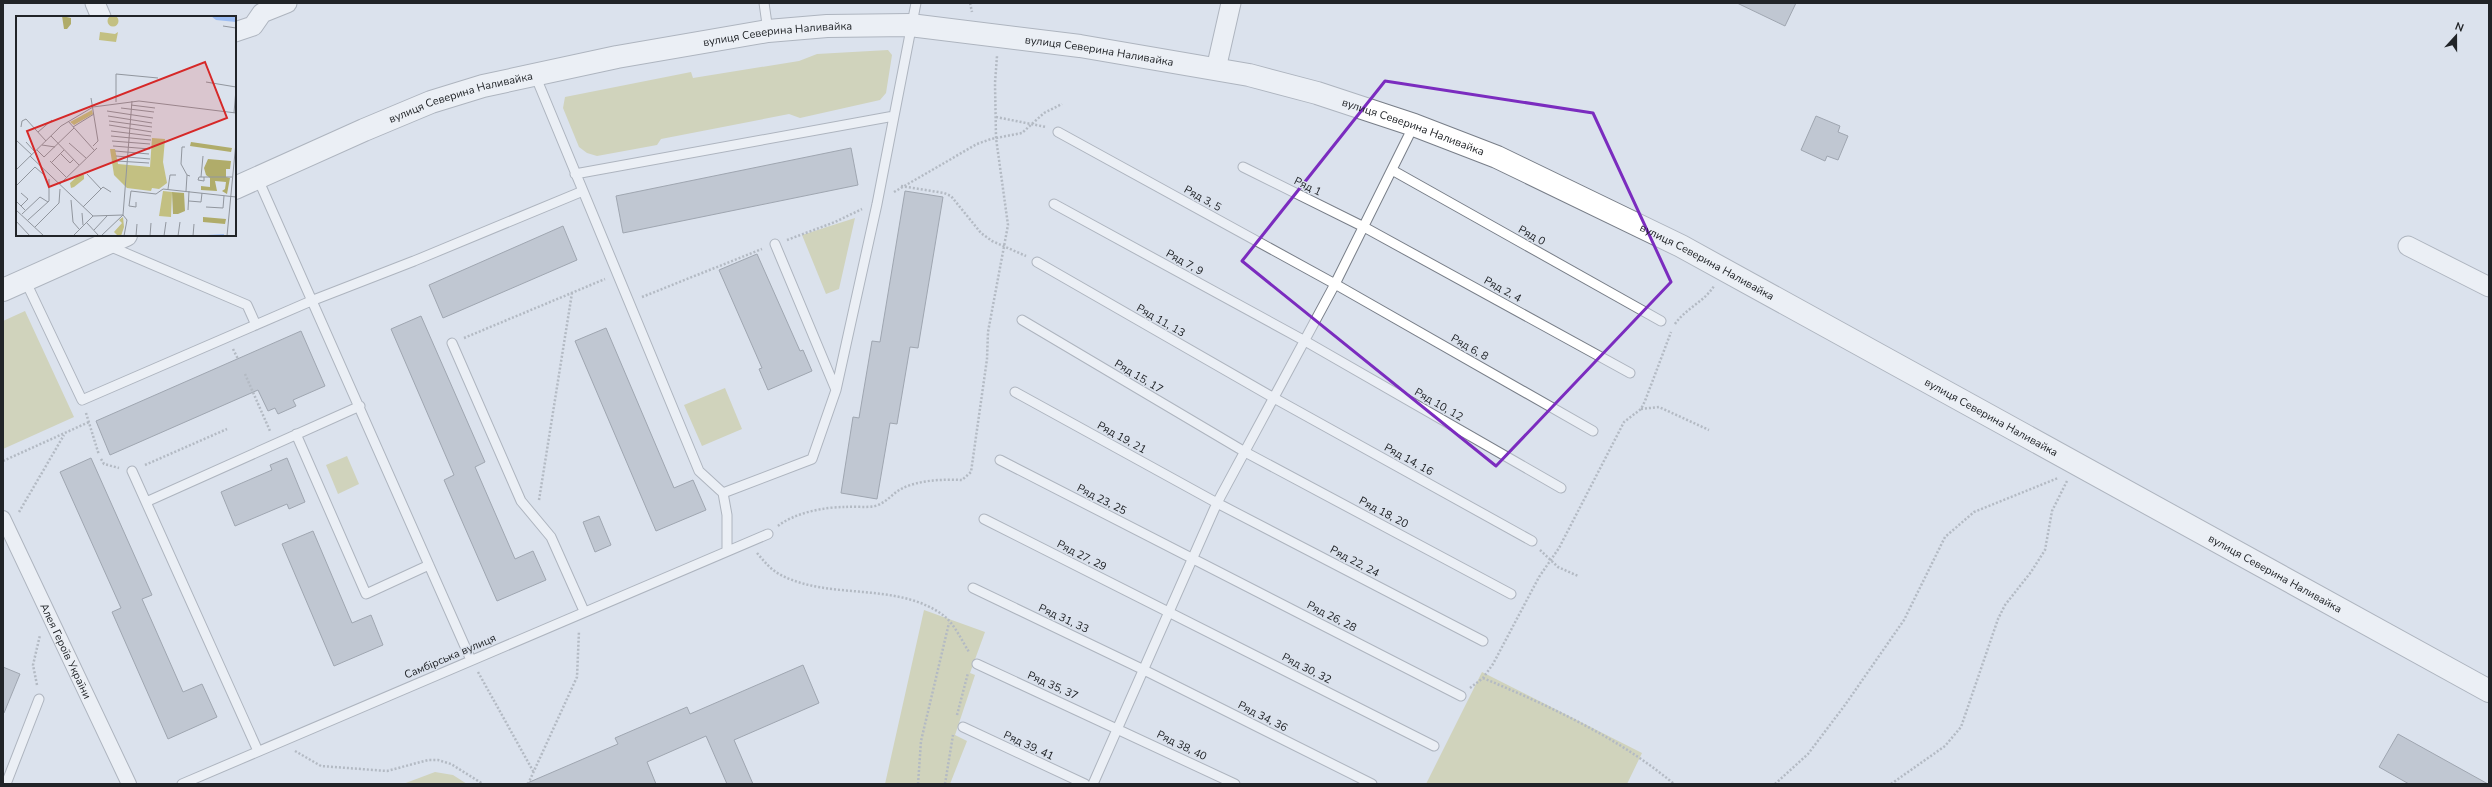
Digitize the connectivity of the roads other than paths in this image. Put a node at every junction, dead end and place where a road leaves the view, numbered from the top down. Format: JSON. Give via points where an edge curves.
{"nodes":[{"id":1,"x":95,"y":3,"type":"edge"},
{"id":2,"x":287,"y":3,"type":"edge"},
{"id":3,"x":764,"y":3,"type":"edge"},
{"id":4,"x":916,"y":3,"type":"edge"},
{"id":5,"x":1231,"y":3,"type":"edge"},
{"id":6,"x":101,"y":16,"type":"edge"},
{"id":7,"x":910,"y":25,"type":"junction"},
{"id":8,"x":768,"y":31,"type":"junction"},
{"id":9,"x":236,"y":32,"type":"edge"},
{"id":10,"x":1216,"y":69,"type":"junction"},
{"id":11,"x":534,"y":74,"type":"junction"},
{"id":12,"x":894,"y":116,"type":"junction"},
{"id":13,"x":1414,"y":125,"type":"junction"},
{"id":14,"x":1058,"y":132,"type":"road end"},
{"id":15,"x":1243,"y":167,"type":"dead end"},
{"id":16,"x":1392,"y":170,"type":"junction"},
{"id":17,"x":575,"y":174,"type":"junction"},
{"id":18,"x":258,"y":178,"type":"junction"},
{"id":19,"x":236,"y":188,"type":"edge"},
{"id":20,"x":583,"y":191,"type":"junction"},
{"id":21,"x":1054,"y":204,"type":"dead end"},
{"id":22,"x":1364,"y":227,"type":"junction"},
{"id":23,"x":124,"y":236,"type":"edge"},
{"id":24,"x":105,"y":244,"type":"junction"},
{"id":25,"x":775,"y":244,"type":"road end"},
{"id":26,"x":2408,"y":246,"type":"dead end"},
{"id":27,"x":1037,"y":262,"type":"road end"},
{"id":28,"x":25,"y":280,"type":"junction"},
{"id":29,"x":1335,"y":284,"type":"junction"},
{"id":30,"x":2489,"y":287,"type":"edge"},
{"id":31,"x":3,"y":290,"type":"edge"},
{"id":32,"x":311,"y":301,"type":"junction"},
{"id":33,"x":1022,"y":320,"type":"dead end"},
{"id":34,"x":1661,"y":321,"type":"dead end"},
{"id":35,"x":256,"y":325,"type":"junction"},
{"id":36,"x":1304,"y":341,"type":"junction"},
{"id":37,"x":452,"y":343,"type":"road end"},
{"id":38,"x":1630,"y":373,"type":"dead end"},
{"id":39,"x":836,"y":390,"type":"junction"},
{"id":40,"x":1015,"y":392,"type":"dead end"},
{"id":41,"x":1274,"y":398,"type":"junction"},
{"id":42,"x":360,"y":406,"type":"junction"},
{"id":43,"x":1593,"y":431,"type":"dead end"},
{"id":44,"x":296,"y":434,"type":"junction"},
{"id":45,"x":1245,"y":452,"type":"junction"},
{"id":46,"x":1000,"y":460,"type":"dead end"},
{"id":47,"x":132,"y":471,"type":"road end"},
{"id":48,"x":1561,"y":488,"type":"dead end"},
{"id":49,"x":723,"y":493,"type":"junction"},
{"id":50,"x":146,"y":502,"type":"junction"},
{"id":51,"x":1217,"y":503,"type":"junction"},
{"id":52,"x":984,"y":519,"type":"dead end"},
{"id":53,"x":6,"y":524,"type":"edge"},
{"id":54,"x":768,"y":534,"type":"road end"},
{"id":55,"x":1532,"y":541,"type":"road end"},
{"id":56,"x":727,"y":550,"type":"junction"},
{"id":57,"x":1193,"y":559,"type":"junction"},
{"id":58,"x":429,"y":565,"type":"junction"},
{"id":59,"x":973,"y":588,"type":"dead end"},
{"id":60,"x":1511,"y":594,"type":"dead end"},
{"id":61,"x":584,"y":611,"type":"junction"},
{"id":62,"x":1169,"y":612,"type":"junction"},
{"id":63,"x":1483,"y":641,"type":"dead end"},
{"id":64,"x":471,"y":660,"type":"junction"},
{"id":65,"x":977,"y":664,"type":"road end"},
{"id":66,"x":1144,"y":670,"type":"junction"},
{"id":67,"x":2489,"y":691,"type":"edge"},
{"id":68,"x":1461,"y":696,"type":"road end"},
{"id":69,"x":39,"y":699,"type":"road end"},
{"id":70,"x":963,"y":727,"type":"dead end"},
{"id":71,"x":1118,"y":728,"type":"junction"},
{"id":72,"x":1434,"y":746,"type":"dead end"},
{"id":73,"x":258,"y":751,"type":"junction"},
{"id":74,"x":6,"y":784,"type":"edge"},
{"id":75,"x":129,"y":784,"type":"edge"},
{"id":76,"x":182,"y":784,"type":"edge"},
{"id":77,"x":1085,"y":784,"type":"edge"},
{"id":78,"x":1093,"y":784,"type":"edge"},
{"id":79,"x":1235,"y":784,"type":"edge"},
{"id":80,"x":1372,"y":784,"type":"edge"}],
"edges":[{"from":1,"to":6,"type":"street"},
{"from":2,"to":9,"type":"street","via":[[262,13],[252,26]]},
{"from":3,"to":8,"type":"lane"},
{"from":4,"to":7,"type":"lane"},
{"from":5,"to":10,"type":"street"},
{"from":7,"to":8,"type":"street","name":"вулиця Северина Наливайка","via":[[827,26]]},
{"from":7,"to":10,"type":"street","name":"вулиця Северина Наливайка","via":[[1080,46]]},
{"from":7,"to":12,"type":"lane"},
{"from":8,"to":11,"type":"street","name":"вулиця Северина Наливайка"},
{"from":10,"to":13,"type":"street","name":"вулиця Северина Наливайка","via":[[1317,93]]},
{"from":11,"to":17,"type":"lane"},
{"from":11,"to":18,"type":"street","name":"вулиця Северина Наливайка","via":[[431,102]]},
{"from":12,"to":17,"type":"lane"},
{"from":12,"to":39,"type":"lane"},
{"from":13,"to":16,"type":"lane"},
{"from":13,"to":67,"type":"street","name":"вулиця Северина Наливайка","via":[[1497,157],[1681,246]]},
{"from":14,"to":29,"type":"lane","name":"Ряд 3, 5"},
{"from":15,"to":22,"type":"lane","name":"Ряд 1"},
{"from":16,"to":22,"type":"lane"},
{"from":16,"to":34,"type":"lane","name":"Ряд 0"},
{"from":17,"to":20,"type":"lane"},
{"from":18,"to":19,"type":"street","name":"вулиця Северина Наливайка"},
{"from":18,"to":32,"type":"lane"},
{"from":20,"to":32,"type":"lane","via":[[414,262]]},
{"from":20,"to":49,"type":"lane","via":[[699,471]]},
{"from":21,"to":36,"type":"lane","name":"Ряд 7, 9"},
{"from":22,"to":29,"type":"lane"},
{"from":22,"to":38,"type":"lane","name":"Ряд 2, 4"},
{"from":23,"to":24,"type":"street"},
{"from":24,"to":28,"type":"street"},
{"from":24,"to":35,"type":"lane","via":[[247,305]]},
{"from":25,"to":39,"type":"lane"},
{"from":26,"to":30,"type":"street"},
{"from":27,"to":41,"type":"lane","name":"Ряд 11, 13"},
{"from":28,"to":31,"type":"street"},
{"from":28,"to":35,"type":"lane","via":[[82,400]]},
{"from":29,"to":36,"type":"lane"},
{"from":29,"to":43,"type":"lane","name":"Ряд 6, 8"},
{"from":32,"to":35,"type":"lane"},
{"from":32,"to":42,"type":"lane"},
{"from":33,"to":45,"type":"lane","name":"Ряд 15, 17"},
{"from":36,"to":41,"type":"lane"},
{"from":36,"to":48,"type":"lane","name":"Ряд 10, 12"},
{"from":37,"to":61,"type":"lane","via":[[521,501],[551,537]]},
{"from":39,"to":49,"type":"lane","via":[[812,459]]},
{"from":40,"to":51,"type":"lane","name":"Ряд 19, 21"},
{"from":41,"to":45,"type":"lane"},
{"from":41,"to":55,"type":"lane","name":"Ряд 14, 16"},
{"from":42,"to":44,"type":"lane"},
{"from":42,"to":58,"type":"lane"},
{"from":44,"to":50,"type":"lane"},
{"from":44,"to":58,"type":"lane","via":[[366,594]]},
{"from":45,"to":51,"type":"lane"},
{"from":45,"to":60,"type":"lane","name":"Ряд 18, 20"},
{"from":46,"to":57,"type":"lane","name":"Ряд 23, 25"},
{"from":47,"to":50,"type":"lane"},
{"from":49,"to":56,"type":"lane","via":[[727,515]]},
{"from":50,"to":73,"type":"lane"},
{"from":51,"to":57,"type":"lane"},
{"from":51,"to":63,"type":"lane","name":"Ряд 22, 24"},
{"from":52,"to":62,"type":"lane","name":"Ряд 27, 29"},
{"from":53,"to":75,"type":"street","name":"Алея Героїв України"},
{"from":54,"to":56,"type":"lane","name":"Самбірська вулиця"},
{"from":56,"to":61,"type":"lane","name":"Самбірська вулиця"},
{"from":57,"to":62,"type":"lane"},
{"from":57,"to":68,"type":"lane","name":"Ряд 26, 28"},
{"from":58,"to":64,"type":"lane"},
{"from":59,"to":66,"type":"lane","name":"Ряд 31, 33"},
{"from":61,"to":64,"type":"lane","name":"Самбірська вулиця"},
{"from":62,"to":66,"type":"lane"},
{"from":62,"to":72,"type":"lane","name":"Ряд 30, 32"},
{"from":64,"to":73,"type":"lane","name":"Самбірська вулиця"},
{"from":65,"to":71,"type":"lane","name":"Ряд 35, 37"},
{"from":66,"to":71,"type":"lane"},
{"from":66,"to":80,"type":"lane","name":"Ряд 34, 36"},
{"from":69,"to":74,"type":"lane"},
{"from":70,"to":77,"type":"lane","name":"Ряд 39, 41"},
{"from":71,"to":78,"type":"lane"},
{"from":71,"to":79,"type":"lane","name":"Ряд 38, 40"},
{"from":73,"to":76,"type":"lane","name":"Самбірська вулиця"}]}
